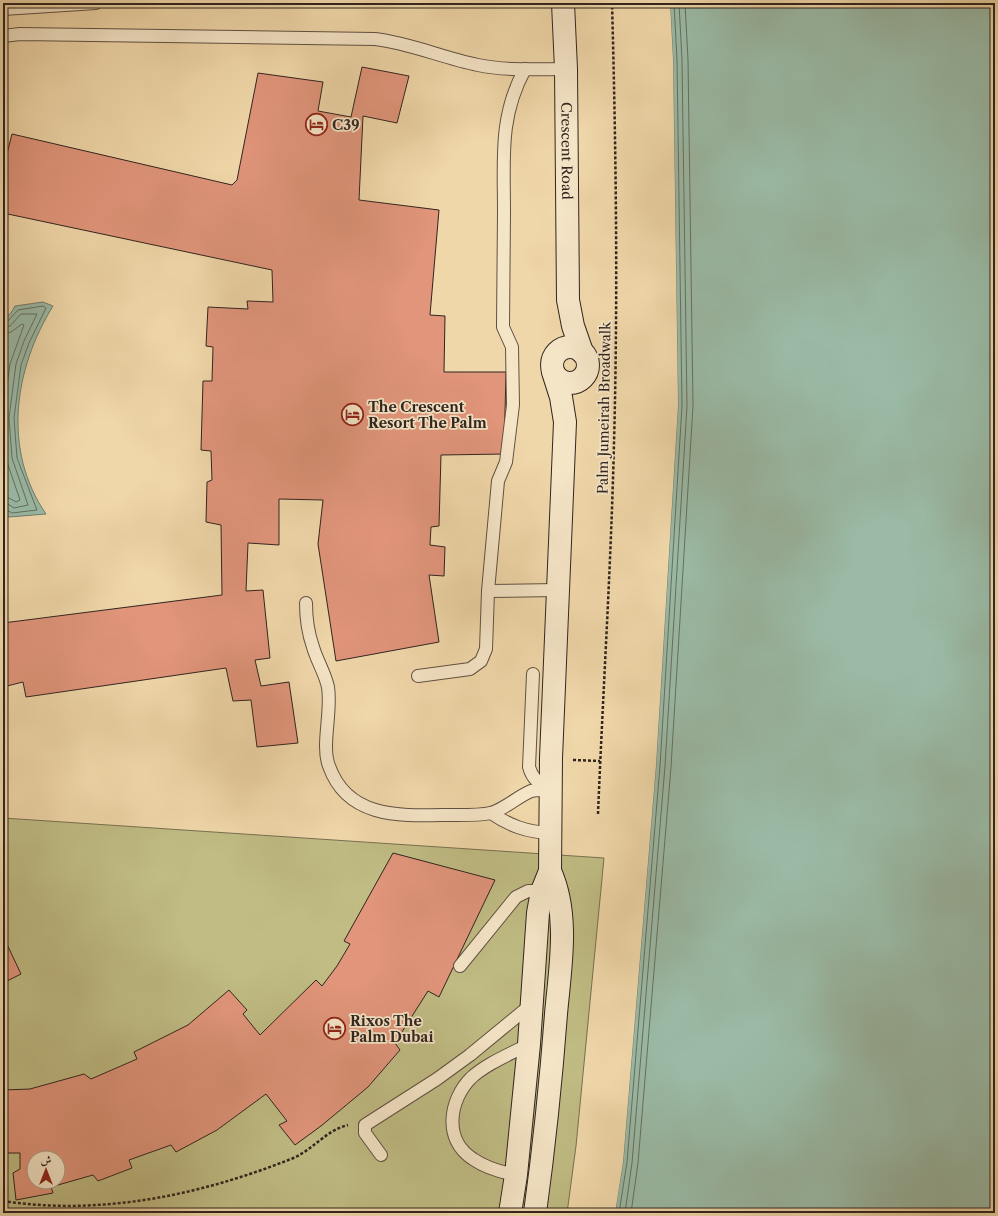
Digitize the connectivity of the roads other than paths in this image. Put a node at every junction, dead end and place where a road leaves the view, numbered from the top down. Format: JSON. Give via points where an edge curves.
{"nodes":[{"id":1,"x":96,"y":3,"type":"edge"},
{"id":2,"x":563,"y":3,"type":"edge"},
{"id":3,"x":3,"y":9,"type":"edge"},
{"id":4,"x":3,"y":36,"type":"edge"},
{"id":5,"x":525,"y":69,"type":"junction"},
{"id":6,"x":566,"y":69,"type":"junction"},
{"id":7,"x":568,"y":300,"type":"junction"},
{"id":8,"x":582,"y":352,"type":"junction"},
{"id":9,"x":555,"y":362,"type":"junction"},
{"id":10,"x":582,"y":378,"type":"junction"},
{"id":11,"x":565,"y":422,"type":"junction"},
{"id":12,"x":558,"y":590,"type":"junction"},
{"id":13,"x":488,"y":591,"type":"junction"},
{"id":14,"x":306,"y":603,"type":"dead end"},
{"id":15,"x":533,"y":674,"type":"dead end"},
{"id":16,"x":418,"y":676,"type":"dead end"},
{"id":17,"x":530,"y":720,"type":"junction"},
{"id":18,"x":553,"y":720,"type":"junction"},
{"id":19,"x":550,"y":789,"type":"junction"},
{"id":20,"x":491,"y":813,"type":"junction"},
{"id":21,"x":550,"y":833,"type":"junction"},
{"id":22,"x":550,"y":871,"type":"junction"},
{"id":23,"x":542,"y":891,"type":"junction"},
{"id":24,"x":460,"y":966,"type":"dead end"},
{"id":25,"x":532,"y":1004,"type":"junction"},
{"id":26,"x":529,"y":1044,"type":"junction"},
{"id":27,"x":381,"y":1155,"type":"dead end"},
{"id":28,"x":516,"y":1175,"type":"junction"},
{"id":29,"x":539,"y":1178,"type":"junction"},
{"id":30,"x":510,"y":1213,"type":"edge"},
{"id":31,"x":535,"y":1213,"type":"edge"}],
"edges":[{"from":1,"to":3,"type":"lane"},
{"from":2,"to":6,"type":"main road","name":"Crescent Road"},
{"from":4,"to":5,"type":"lane","via":[[28,34],[375,39],[408,44],[476,65]]},
{"from":5,"to":6,"type":"lane"},
{"from":5,"to":13,"type":"lane","via":[[516,85],[505,121],[503,327],[512,347],[513,405],[506,462],[498,481]]},
{"from":6,"to":7,"type":"main road","name":"Crescent Road"},
{"from":7,"to":8,"type":"main road"},
{"from":7,"to":9,"type":"main road"},
{"from":8,"to":9,"type":"main road","via":[[566,347]]},
{"from":8,"to":10,"type":"main road","via":[[587,362],[586,373]]},
{"from":9,"to":10,"type":"main road","via":[[561,381],[578,381]]},
{"from":9,"to":11,"type":"main road"},
{"from":10,"to":11,"type":"main road"},
{"from":11,"to":12,"type":"main road"},
{"from":12,"to":13,"type":"lane"},
{"from":12,"to":18,"type":"main road"},
{"from":13,"to":16,"type":"lane","via":[[486,649],[481,661],[470,669]]},
{"from":14,"to":20,"type":"lane","via":[[309,634],[328,693],[328,765],[341,789],[363,806],[376,811],[424,816]]},
{"from":15,"to":17,"type":"lane"},
{"from":17,"to":18,"type":"lane"},
{"from":17,"to":19,"type":"lane","via":[[528,767],[538,783]]},
{"from":18,"to":19,"type":"main road"},
{"from":19,"to":20,"type":"lane","via":[[531,791]]},
{"from":19,"to":21,"type":"main road"},
{"from":20,"to":21,"type":"lane","via":[[519,829],[534,833]]},
{"from":21,"to":22,"type":"main road"},
{"from":22,"to":23,"type":"main road"},
{"from":22,"to":29,"type":"main road","via":[[561,903],[561,946]]},
{"from":23,"to":24,"type":"lane","via":[[528,891],[516,897]]},
{"from":23,"to":25,"type":"main road","via":[[538,913]]},
{"from":25,"to":26,"type":"main road"},
{"from":25,"to":27,"type":"lane","via":[[459,1063],[365,1125],[365,1133]]},
{"from":26,"to":28,"type":"main road"},
{"from":26,"to":28,"type":"lane","via":[[473,1076],[462,1088],[455,1102],[452,1118],[454,1134],[460,1148],[472,1159],[500,1172]]},
{"from":28,"to":29,"type":"main road"},
{"from":28,"to":30,"type":"main road"},
{"from":29,"to":31,"type":"main road"}]}
